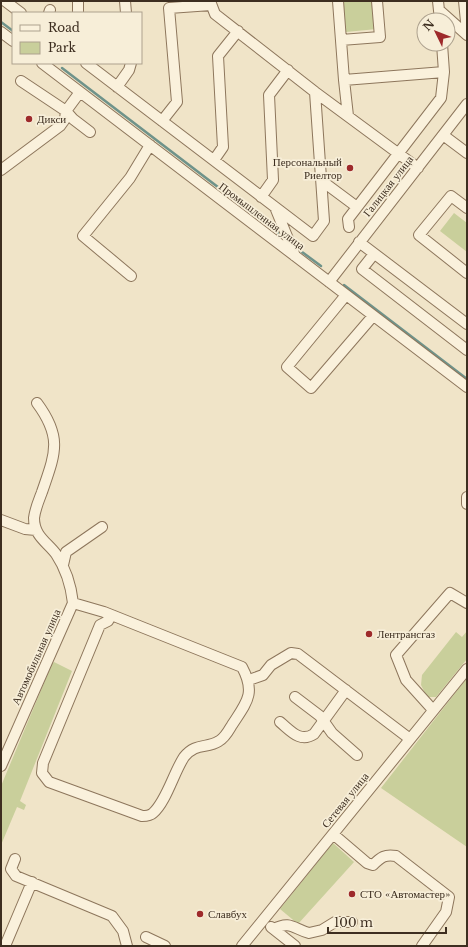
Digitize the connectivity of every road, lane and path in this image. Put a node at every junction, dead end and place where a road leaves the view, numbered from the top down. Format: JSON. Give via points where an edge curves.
{"nodes":[{"id":1,"x":5,"y":1,"type":"edge"},
{"id":2,"x":78,"y":1,"type":"edge"},
{"id":3,"x":125,"y":1,"type":"edge"},
{"id":4,"x":338,"y":1,"type":"edge"},
{"id":5,"x":377,"y":1,"type":"edge"},
{"id":6,"x":464,"y":1,"type":"edge"},
{"id":7,"x":210,"y":3,"type":"edge"},
{"id":8,"x":439,"y":10,"type":"edge"},
{"id":9,"x":19,"y":12,"type":"edge"},
{"id":10,"x":78,"y":12,"type":"edge"},
{"id":11,"x":126,"y":12,"type":"edge"},
{"id":12,"x":238,"y":31,"type":"junction"},
{"id":13,"x":1,"y":32,"type":"edge"},
{"id":14,"x":467,"y":33,"type":"edge"},
{"id":15,"x":12,"y":40,"type":"edge"},
{"id":16,"x":341,"y":40,"type":"junction"},
{"id":17,"x":443,"y":52,"type":"edge"},
{"id":18,"x":87,"y":64,"type":"edge"},
{"id":19,"x":131,"y":64,"type":"edge"},
{"id":20,"x":54,"y":67,"type":"edge"},
{"id":21,"x":288,"y":70,"type":"junction"},
{"id":22,"x":444,"y":72,"type":"junction"},
{"id":23,"x":344,"y":80,"type":"junction"},
{"id":24,"x":21,"y":81,"type":"dead end"},
{"id":25,"x":117,"y":87,"type":"junction"},
{"id":26,"x":80,"y":92,"type":"junction"},
{"id":27,"x":315,"y":92,"type":"junction"},
{"id":28,"x":467,"y":104,"type":"edge"},
{"id":29,"x":66,"y":111,"type":"junction"},
{"id":30,"x":348,"y":116,"type":"junction"},
{"id":31,"x":162,"y":121,"type":"junction"},
{"id":32,"x":90,"y":132,"type":"dead end"},
{"id":33,"x":446,"y":137,"type":"junction"},
{"id":34,"x":150,"y":145,"type":"junction"},
{"id":35,"x":467,"y":153,"type":"edge"},
{"id":36,"x":398,"y":154,"type":"junction"},
{"id":37,"x":214,"y":160,"type":"junction"},
{"id":38,"x":418,"y":168,"type":"junction"},
{"id":39,"x":1,"y":170,"type":"edge"},
{"id":40,"x":322,"y":182,"type":"junction"},
{"id":41,"x":261,"y":197,"type":"junction"},
{"id":42,"x":275,"y":207,"type":"junction"},
{"id":43,"x":357,"y":207,"type":"junction"},
{"id":44,"x":467,"y":208,"type":"edge"},
{"id":45,"x":349,"y":227,"type":"dead end"},
{"id":46,"x":359,"y":242,"type":"junction"},
{"id":47,"x":374,"y":254,"type":"junction"},
{"id":48,"x":295,"y":256,"type":"junction"},
{"id":49,"x":467,"y":273,"type":"edge"},
{"id":50,"x":131,"y":276,"type":"dead end"},
{"id":51,"x":329,"y":282,"type":"junction"},
{"id":52,"x":346,"y":295,"type":"junction"},
{"id":53,"x":373,"y":316,"type":"junction"},
{"id":54,"x":467,"y":324,"type":"edge"},
{"id":55,"x":467,"y":350,"type":"edge"},
{"id":56,"x":467,"y":387,"type":"edge"},
{"id":57,"x":37,"y":403,"type":"dead end"},
{"id":58,"x":467,"y":497,"type":"edge"},
{"id":59,"x":467,"y":504,"type":"edge"},
{"id":60,"x":1,"y":520,"type":"edge"},
{"id":61,"x":102,"y":527,"type":"dead end"},
{"id":62,"x":36,"y":530,"type":"junction"},
{"id":63,"x":63,"y":565,"type":"junction"},
{"id":64,"x":73,"y":603,"type":"junction"},
{"id":65,"x":467,"y":603,"type":"edge"},
{"id":66,"x":111,"y":615,"type":"junction"},
{"id":67,"x":467,"y":669,"type":"edge"},
{"id":68,"x":249,"y":680,"type":"junction"},
{"id":69,"x":346,"y":690,"type":"junction"},
{"id":70,"x":295,"y":697,"type":"dead end"},
{"id":71,"x":434,"y":710,"type":"junction"},
{"id":72,"x":323,"y":721,"type":"junction"},
{"id":73,"x":280,"y":722,"type":"dead end"},
{"id":74,"x":410,"y":739,"type":"junction"},
{"id":75,"x":357,"y":755,"type":"dead end"},
{"id":76,"x":1,"y":766,"type":"edge"},
{"id":77,"x":333,"y":834,"type":"junction"},
{"id":78,"x":15,"y":859,"type":"dead end"},
{"id":79,"x":32,"y":882,"type":"junction"},
{"id":80,"x":263,"y":920,"type":"junction"},
{"id":81,"x":352,"y":922,"type":"dead end"},
{"id":82,"x":274,"y":930,"type":"junction"},
{"id":83,"x":146,"y":937,"type":"dead end"},
{"id":84,"x":5,"y":946,"type":"edge"},
{"id":85,"x":127,"y":946,"type":"edge"},
{"id":86,"x":165,"y":946,"type":"edge"},
{"id":87,"x":242,"y":946,"type":"edge"},
{"id":88,"x":295,"y":946,"type":"edge"},
{"id":89,"x":422,"y":946,"type":"edge"}],
"edges":[{"from":1,"to":9,"type":"street"},
{"from":2,"to":10,"type":"street"},
{"from":3,"to":11,"type":"street"},
{"from":4,"to":16,"type":"street"},
{"from":5,"to":16,"type":"street","via":[[380,37]]},
{"from":6,"to":14,"type":"street"},
{"from":7,"to":12,"type":"street","via":[[215,14]]},
{"from":7,"to":31,"type":"street","via":[[169,8],[177,102]]},
{"from":8,"to":14,"type":"street"},
{"from":12,"to":21,"type":"street"},
{"from":12,"to":37,"type":"street","via":[[218,56],[223,146]]},
{"from":13,"to":15,"type":"street"},
{"from":16,"to":23,"type":"street"},
{"from":17,"to":22,"type":"street"},
{"from":18,"to":25,"type":"street"},
{"from":19,"to":25,"type":"street"},
{"from":20,"to":26,"type":"street","name":"Промышленная улица"},
{"from":21,"to":27,"type":"street"},
{"from":21,"to":41,"type":"street","via":[[269,95],[273,180]]},
{"from":22,"to":23,"type":"street"},
{"from":22,"to":36,"type":"street","via":[[441,98]]},
{"from":23,"to":30,"type":"street"},
{"from":24,"to":29,"type":"street"},
{"from":25,"to":31,"type":"street"},
{"from":26,"to":29,"type":"street"},
{"from":26,"to":34,"type":"street","name":"Промышленная улица"},
{"from":27,"to":30,"type":"street"},
{"from":27,"to":40,"type":"street"},
{"from":28,"to":33,"type":"street","name":"Галицкая улица"},
{"from":29,"to":32,"type":"street","via":[[73,120]]},
{"from":29,"to":39,"type":"street","via":[[65,119],[60,126]]},
{"from":30,"to":36,"type":"street"},
{"from":31,"to":37,"type":"street"},
{"from":33,"to":35,"type":"street"},
{"from":33,"to":38,"type":"street","name":"Галицкая улица"},
{"from":34,"to":48,"type":"street","name":"Промышленная улица"},
{"from":34,"to":50,"type":"street","via":[[130,178],[83,236]]},
{"from":36,"to":38,"type":"street"},
{"from":36,"to":43,"type":"street"},
{"from":37,"to":41,"type":"street"},
{"from":38,"to":46,"type":"street","name":"Галицкая улица"},
{"from":40,"to":42,"type":"street","via":[[324,221],[313,236]]},
{"from":40,"to":43,"type":"street"},
{"from":41,"to":42,"type":"street"},
{"from":42,"to":48,"type":"street"},
{"from":43,"to":45,"type":"street","via":[[348,219]]},
{"from":44,"to":49,"type":"street","via":[[451,196],[419,235]]},
{"from":46,"to":47,"type":"street"},
{"from":46,"to":51,"type":"street","name":"Галицкая улица"},
{"from":47,"to":54,"type":"street"},
{"from":47,"to":55,"type":"street","via":[[362,269]]},
{"from":48,"to":51,"type":"street","name":"Промышленная улица"},
{"from":51,"to":52,"type":"street","name":"Промышленная улица"},
{"from":52,"to":53,"type":"street","name":"Промышленная улица"},
{"from":52,"to":53,"type":"street","via":[[287,367],[311,388]]},
{"from":53,"to":56,"type":"street","name":"Промышленная улица"},
{"from":57,"to":62,"type":"street","via":[[47,417],[56,446],[36,509]]},
{"from":58,"to":59,"type":"street"},
{"from":60,"to":62,"type":"street","via":[[25,529]]},
{"from":61,"to":63,"type":"street","via":[[66,552]]},
{"from":62,"to":63,"type":"street"},
{"from":63,"to":64,"type":"street"},
{"from":64,"to":66,"type":"street"},
{"from":64,"to":76,"type":"street","name":"Автомобильная улица"},
{"from":65,"to":71,"type":"street","via":[[450,593],[396,655],[406,680]]},
{"from":66,"to":68,"type":"street","via":[[242,667]]},
{"from":66,"to":68,"type":"street","via":[[100,625],[43,764],[42,773],[49,782],[142,816],[152,814],[158,808],[184,757],[198,746],[215,744],[222,740],[246,704],[250,692]]},
{"from":67,"to":71,"type":"street","name":"Сетевая улица"},
{"from":68,"to":69,"type":"street","via":[[263,675],[271,665],[291,652],[298,654]]},
{"from":69,"to":72,"type":"street"},
{"from":69,"to":74,"type":"street"},
{"from":70,"to":72,"type":"street"},
{"from":71,"to":74,"type":"street","name":"Сетевая улица"},
{"from":72,"to":73,"type":"street","via":[[308,738],[302,738]]},
{"from":72,"to":75,"type":"street","via":[[332,733]]},
{"from":74,"to":77,"type":"street","name":"Сетевая улица"},
{"from":77,"to":80,"type":"street","name":"Сетевая улица"},
{"from":77,"to":89,"type":"street","via":[[367,863],[373,865],[382,857],[396,856],[449,897],[446,912]]},
{"from":78,"to":79,"type":"street","via":[[12,873]]},
{"from":79,"to":84,"type":"street"},
{"from":79,"to":85,"type":"street","via":[[112,916],[123,931]]},
{"from":80,"to":82,"type":"street"},
{"from":80,"to":87,"type":"street","name":"Сетевая улица"},
{"from":81,"to":82,"type":"street","via":[[335,922],[322,930],[309,933],[288,924]]},
{"from":82,"to":88,"type":"street"},
{"from":83,"to":86,"type":"street"}]}
